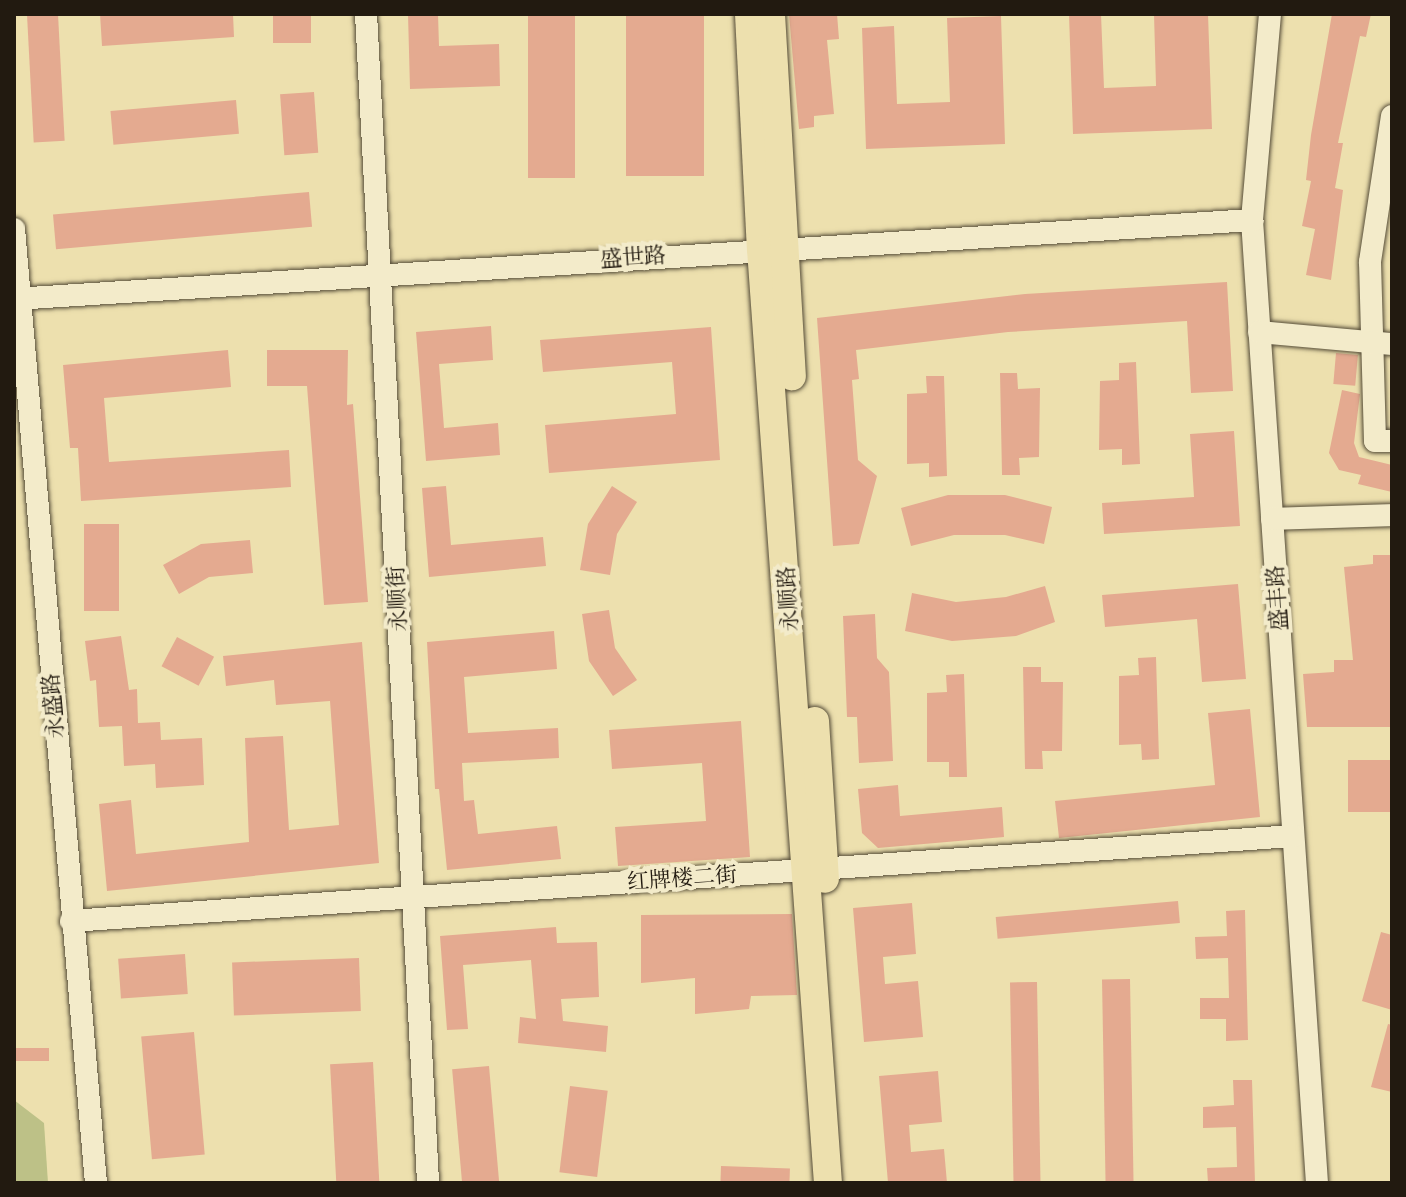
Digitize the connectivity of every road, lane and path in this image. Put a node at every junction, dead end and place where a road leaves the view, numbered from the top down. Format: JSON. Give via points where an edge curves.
{"nodes":[{"id":1,"x":366,"y":14,"type":"edge"},
{"id":2,"x":749,"y":14,"type":"edge"},
{"id":3,"x":771,"y":14,"type":"edge"},
{"id":4,"x":1270,"y":14,"type":"edge"},
{"id":5,"x":1392,"y":116,"type":"edge"},
{"id":6,"x":1252,"y":220,"type":"junction"},
{"id":7,"x":14,"y":229,"type":"edge"},
{"id":8,"x":772,"y":248,"type":"junction"},
{"id":9,"x":380,"y":273,"type":"junction"},
{"id":10,"x":16,"y":298,"type":"edge"},
{"id":11,"x":1259,"y":332,"type":"junction"},
{"id":12,"x":1384,"y":343,"type":"edge"},
{"id":13,"x":1392,"y":441,"type":"edge"},
{"id":14,"x":1392,"y":515,"type":"edge"},
{"id":15,"x":1272,"y":519,"type":"junction"},
{"id":16,"x":1293,"y":836,"type":"junction"},
{"id":17,"x":815,"y":869,"type":"junction"},
{"id":18,"x":413,"y":897,"type":"junction"},
{"id":19,"x":71,"y":921,"type":"junction"},
{"id":20,"x":96,"y":1183,"type":"edge"},
{"id":21,"x":428,"y":1183,"type":"edge"},
{"id":22,"x":828,"y":1183,"type":"edge"},
{"id":23,"x":846,"y":1183,"type":"edge"},
{"id":24,"x":1317,"y":1183,"type":"edge"}],
"edges":[{"from":1,"to":9,"type":"street","name":"永顺街"},
{"from":2,"to":8,"type":"main road","name":"永顺路"},
{"from":3,"to":8,"type":"main road"},
{"from":4,"to":6,"type":"street","name":"盛丰路"},
{"from":5,"to":12,"type":"street","via":[[1370,262]]},
{"from":6,"to":8,"type":"street","name":"盛世路"},
{"from":6,"to":11,"type":"street","name":"盛丰路"},
{"from":7,"to":10,"type":"street","name":"永盛路"},
{"from":8,"to":9,"type":"street","name":"盛世路"},
{"from":8,"to":17,"type":"main road","name":"永顺路"},
{"from":9,"to":10,"type":"street","name":"盛世路"},
{"from":9,"to":18,"type":"street","name":"永顺街"},
{"from":10,"to":19,"type":"street","name":"永盛路"},
{"from":11,"to":12,"type":"street"},
{"from":11,"to":15,"type":"street","name":"盛丰路"},
{"from":12,"to":13,"type":"street","via":[[1375,441]]},
{"from":14,"to":15,"type":"street"},
{"from":15,"to":16,"type":"street","name":"盛丰路"},
{"from":16,"to":17,"type":"street","name":"红牌楼二街"},
{"from":16,"to":24,"type":"street","name":"盛丰路"},
{"from":17,"to":18,"type":"street","name":"红牌楼二街"},
{"from":17,"to":22,"type":"main road","name":"永顺路"},
{"from":17,"to":23,"type":"main road"},
{"from":18,"to":19,"type":"street","name":"红牌楼二街"},
{"from":18,"to":21,"type":"street","name":"永顺街"},
{"from":19,"to":20,"type":"street","name":"永盛路"}]}
